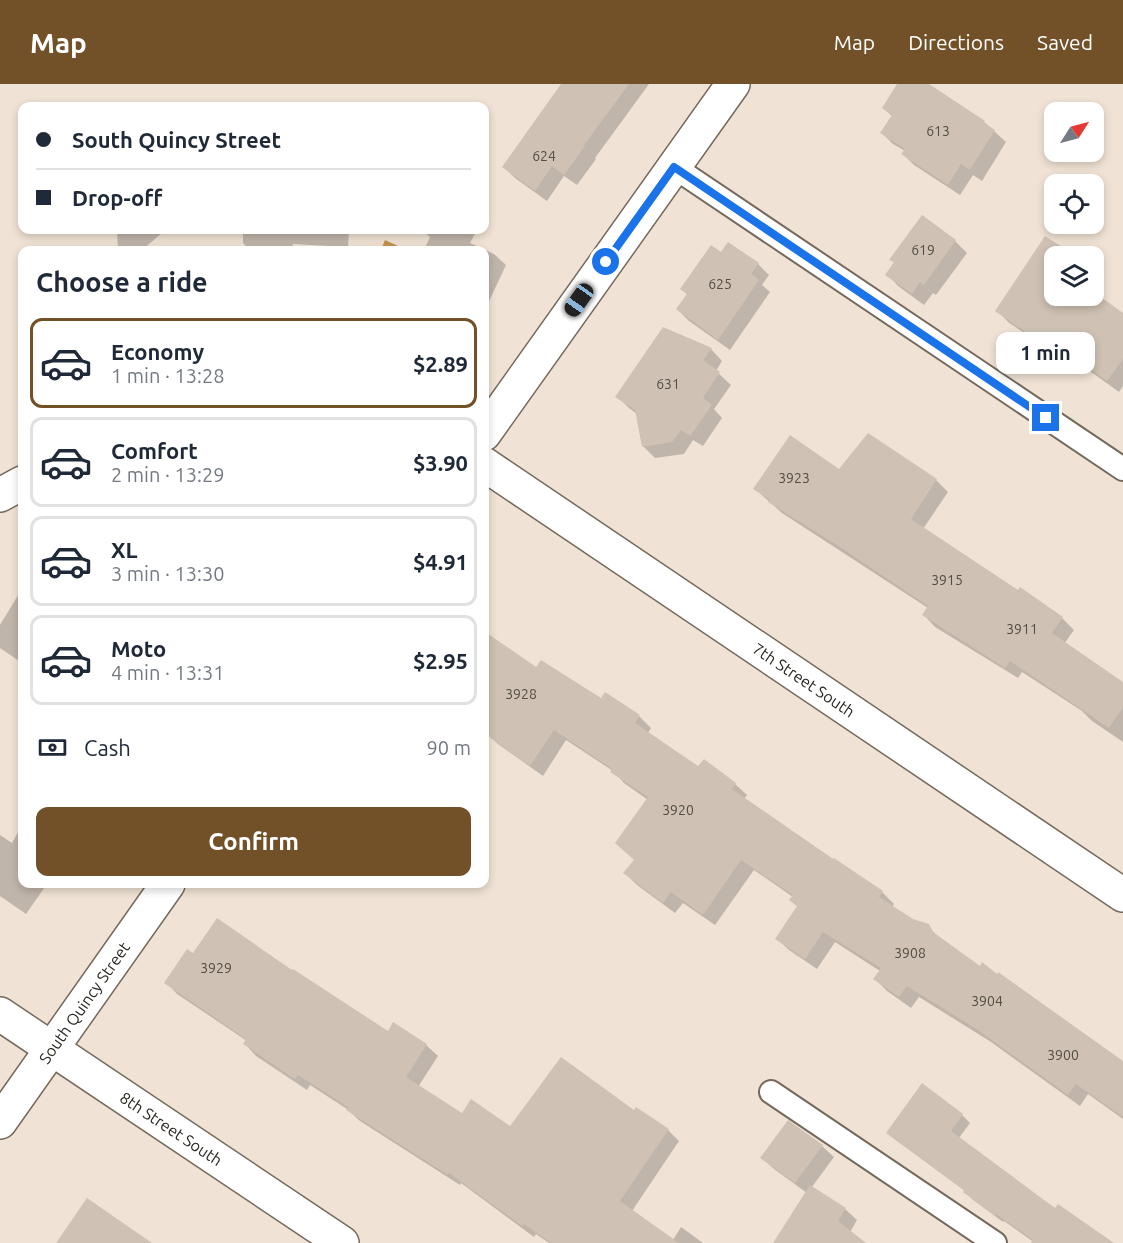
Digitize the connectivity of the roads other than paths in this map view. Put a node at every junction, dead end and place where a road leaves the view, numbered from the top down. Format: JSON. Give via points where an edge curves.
{"nodes":[{"id":1,"x":733,"y":84,"type":"edge"},
{"id":2,"x":674,"y":167,"type":"junction"},
{"id":3,"x":489,"y":427,"type":"edge"},
{"id":4,"x":489,"y":467,"type":"edge"},
{"id":5,"x":1123,"y":469,"type":"edge"},
{"id":6,"x":18,"y":485,"type":"edge"},
{"id":7,"x":0,"y":495,"type":"edge"},
{"id":8,"x":165,"y":888,"type":"edge"},
{"id":9,"x":1123,"y":895,"type":"edge"},
{"id":10,"x":0,"y":1014,"type":"edge"},
{"id":11,"x":51,"y":1049,"type":"junction"},
{"id":12,"x":771,"y":1092,"type":"dead end"},
{"id":13,"x":0,"y":1122,"type":"edge"},
{"id":14,"x":342,"y":1243,"type":"edge"},
{"id":15,"x":995,"y":1243,"type":"edge"}],
"edges":[{"from":1,"to":2,"type":"street"},
{"from":2,"to":3,"type":"street"},
{"from":2,"to":5,"type":"lane"},
{"from":4,"to":9,"type":"street","name":"7th Street South"},
{"from":6,"to":7,"type":"street"},
{"from":8,"to":11,"type":"street","name":"South Quincy Street"},
{"from":10,"to":11,"type":"street","name":"8th Street South"},
{"from":11,"to":13,"type":"street","name":"South Quincy Street"},
{"from":11,"to":14,"type":"street","name":"8th Street South"},
{"from":12,"to":15,"type":"lane"}]}
